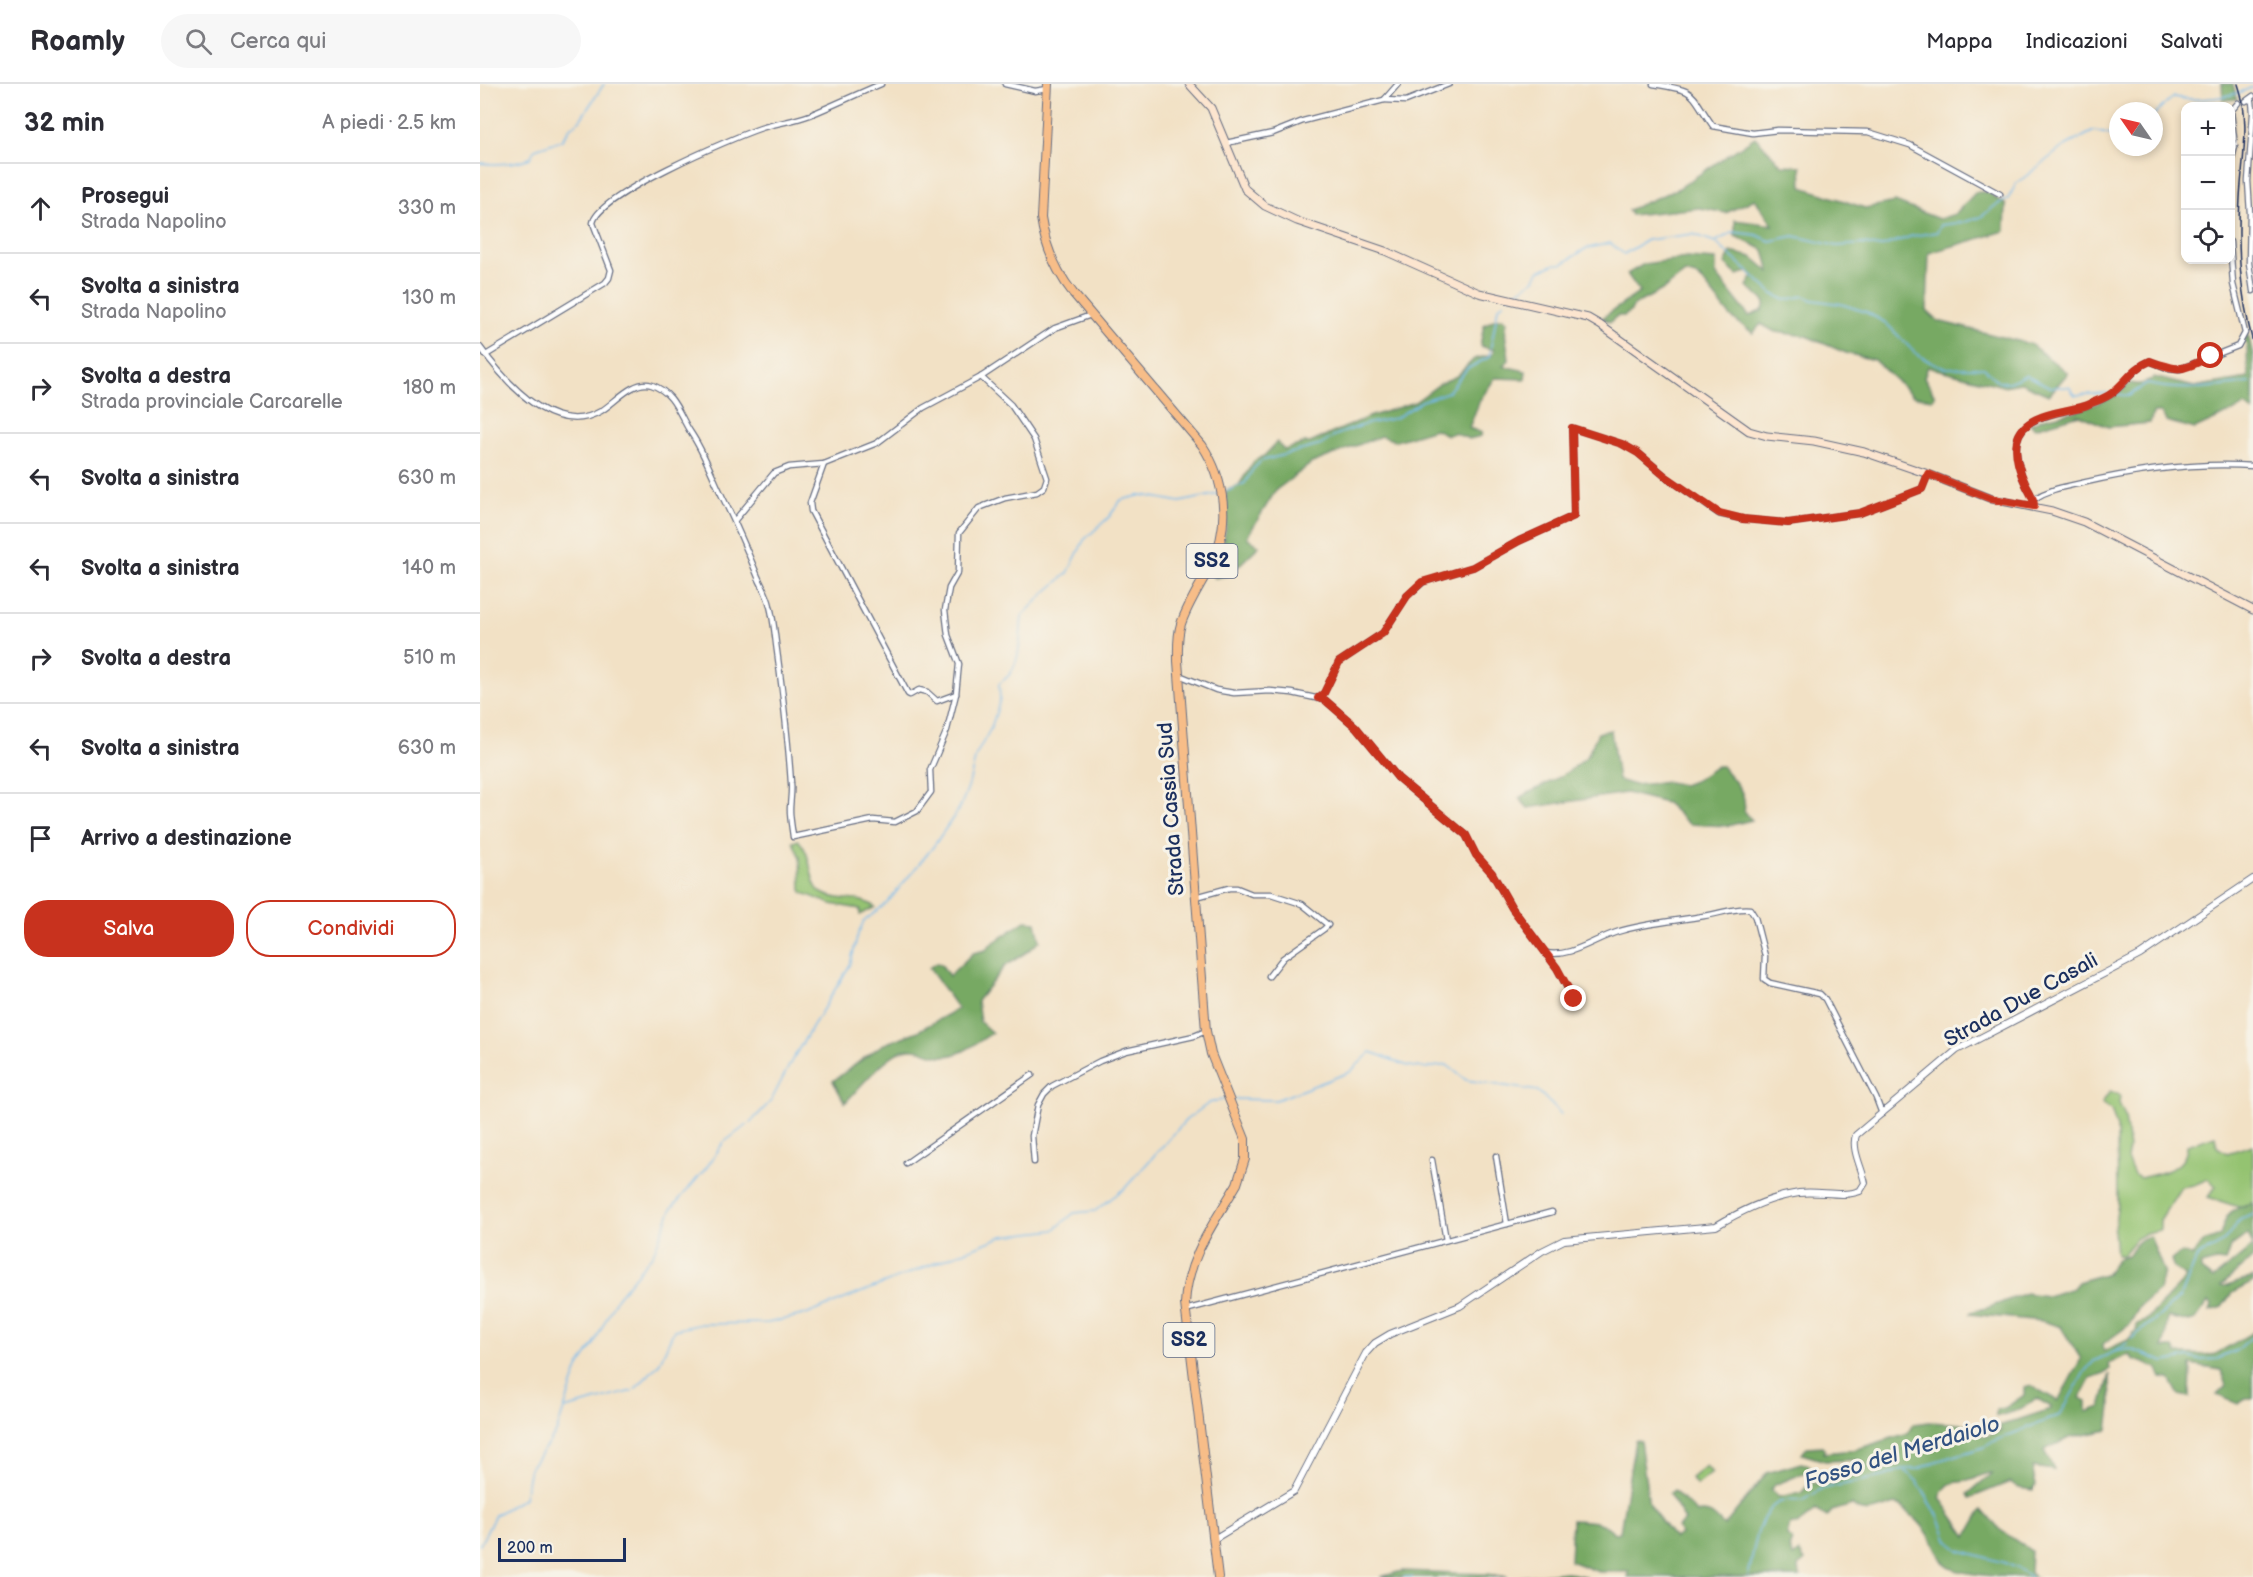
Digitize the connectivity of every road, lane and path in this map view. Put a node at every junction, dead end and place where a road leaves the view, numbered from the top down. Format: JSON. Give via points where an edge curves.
{"nodes":[{"id":1,"x":881,"y":84,"type":"edge"},
{"id":2,"x":1005,"y":84,"type":"edge"},
{"id":3,"x":1189,"y":84,"type":"edge"},
{"id":4,"x":1398,"y":84,"type":"edge"},
{"id":5,"x":1449,"y":84,"type":"edge"},
{"id":6,"x":1653,"y":84,"type":"edge"},
{"id":7,"x":1048,"y":86,"type":"edge"},
{"id":8,"x":2249,"y":99,"type":"edge"},
{"id":9,"x":1384,"y":100,"type":"junction"},
{"id":10,"x":2238,"y":103,"type":"dead end"},
{"id":11,"x":2253,"y":113,"type":"edge"},
{"id":12,"x":1226,"y":143,"type":"junction"},
{"id":13,"x":2233,"y":156,"type":"edge"},
{"id":14,"x":2000,"y":194,"type":"dead end"},
{"id":15,"x":2232,"y":264,"type":"edge"},
{"id":16,"x":2253,"y":291,"type":"edge"},
{"id":17,"x":1092,"y":315,"type":"junction"},
{"id":18,"x":480,"y":346,"type":"edge"},
{"id":19,"x":486,"y":356,"type":"junction"},
{"id":20,"x":981,"y":377,"type":"junction"},
{"id":21,"x":824,"y":464,"type":"junction"},
{"id":22,"x":2253,"y":466,"type":"edge"},
{"id":23,"x":1928,"y":474,"type":"junction"},
{"id":24,"x":2034,"y":502,"type":"junction"},
{"id":25,"x":735,"y":520,"type":"junction"},
{"id":26,"x":2253,"y":610,"type":"edge"},
{"id":27,"x":1179,"y":675,"type":"junction"},
{"id":28,"x":956,"y":694,"type":"junction"},
{"id":29,"x":1318,"y":698,"type":"junction"},
{"id":30,"x":2253,"y":879,"type":"edge"},
{"id":31,"x":1196,"y":897,"type":"junction"},
{"id":32,"x":1546,"y":954,"type":"junction"},
{"id":33,"x":1269,"y":976,"type":"dead end"},
{"id":34,"x":1576,"y":1005,"type":"dead end"},
{"id":35,"x":1206,"y":1031,"type":"junction"},
{"id":36,"x":1032,"y":1075,"type":"dead end"},
{"id":37,"x":1882,"y":1114,"type":"junction"},
{"id":38,"x":1496,"y":1156,"type":"dead end"},
{"id":39,"x":1432,"y":1160,"type":"dead end"},
{"id":40,"x":1034,"y":1162,"type":"dead end"},
{"id":41,"x":906,"y":1163,"type":"dead end"},
{"id":42,"x":1552,"y":1212,"type":"dead end"},
{"id":43,"x":1507,"y":1224,"type":"junction"},
{"id":44,"x":1446,"y":1240,"type":"junction"},
{"id":45,"x":1185,"y":1310,"type":"junction"},
{"id":46,"x":1214,"y":1539,"type":"junction"},
{"id":47,"x":1218,"y":1577,"type":"edge"}],
"edges":[{"from":1,"to":19,"type":"street","via":[[699,155],[608,203],[593,223],[611,270],[609,278]]},
{"from":2,"to":7,"type":"street","via":[[1035,91]]},
{"from":3,"to":12,"type":"main road","via":[[1210,108]]},
{"from":4,"to":9,"type":"street"},
{"from":5,"to":9,"type":"street","via":[[1406,101]]},
{"from":6,"to":14,"type":"street","via":[[1685,89],[1696,97],[1713,126],[1753,133],[1868,132],[1910,145]]},
{"from":7,"to":17,"type":"main road","name":"Strada Cassia Sud","number":"SS2","via":[[1040,200],[1043,232],[1057,270]]},
{"from":8,"to":11,"type":"street"},
{"from":9,"to":12,"type":"street"},
{"from":10,"to":13,"type":"street","via":[[2231,111]]},
{"from":11,"to":16,"type":"street","via":[[2248,181],[2248,263]]},
{"from":12,"to":23,"type":"main road","via":[[1245,189],[1265,206],[1385,251],[1479,293],[1575,314],[1600,325],[1749,431],[1864,452]]},
{"from":15,"to":24,"type":"street","via":[[2245,333],[2238,346],[2181,369],[2150,361],[2132,372],[2109,396],[2077,409],[2043,416],[2024,427],[2016,449],[2024,482]]},
{"from":17,"to":20,"type":"street","via":[[1055,328]]},
{"from":17,"to":27,"type":"main road","name":"Strada Cassia Sud","number":"SS2","via":[[1202,445],[1222,492],[1220,542],[1180,627]]},
{"from":18,"to":19,"type":"street"},
{"from":19,"to":25,"type":"street","via":[[533,404],[566,417],[587,416],[602,410],[624,392],[641,386],[651,385],[671,397],[704,453]]},
{"from":20,"to":21,"type":"street","via":[[923,408],[877,443]]},
{"from":20,"to":28,"type":"street","via":[[1011,405],[1034,440],[1047,478],[1037,492],[979,508],[959,533],[958,572],[949,588],[945,610],[948,635],[959,664]]},
{"from":21,"to":25,"type":"street","via":[[789,467],[774,473]]},
{"from":21,"to":28,"type":"street","via":[[810,503],[811,511],[908,694],[919,690],[937,701]]},
{"from":22,"to":24,"type":"street","via":[[2198,465],[2114,476],[2047,490]]},
{"from":23,"to":24,"type":"main road","via":[[1992,499]]},
{"from":23,"to":29,"type":"street","via":[[1922,489],[1860,513],[1788,523],[1743,519],[1719,513],[1622,444],[1572,428],[1574,516],[1473,567],[1422,582],[1407,596],[1383,633],[1339,662]]},
{"from":24,"to":26,"type":"main road","via":[[2084,522]]},
{"from":25,"to":28,"type":"street","via":[[770,606],[786,718],[793,837],[873,820],[895,822],[917,811],[931,792],[930,770],[947,730]]},
{"from":27,"to":29,"type":"street","via":[[1234,693],[1270,691]]},
{"from":27,"to":31,"type":"main road","name":"Strada Cassia Sud","number":"SS2"},
{"from":29,"to":32,"type":"street","via":[[1356,727],[1398,778],[1466,835]]},
{"from":30,"to":37,"type":"street","name":"Strada Due Casali","via":[[2140,955],[1956,1050]]},
{"from":31,"to":33,"type":"street","via":[[1229,888],[1271,894],[1302,904],[1328,925],[1283,958]]},
{"from":31,"to":35,"type":"main road","name":"Strada Cassia Sud","number":"SS2"},
{"from":32,"to":34,"type":"street"},
{"from":32,"to":37,"type":"street","via":[[1655,923],[1750,909],[1765,956],[1764,979],[1820,994],[1825,999]]},
{"from":35,"to":40,"type":"street","via":[[1126,1051],[1053,1086],[1038,1105],[1032,1136]]},
{"from":35,"to":45,"type":"main road","name":"Strada Cassia Sud","number":"SS2","via":[[1211,1054],[1243,1129],[1246,1149],[1237,1184],[1190,1268]]},
{"from":36,"to":41,"type":"street"},
{"from":37,"to":46,"type":"street","name":"Strada Due Casali","via":[[1861,1129],[1854,1142],[1865,1183],[1860,1191],[1785,1196],[1735,1214],[1716,1226],[1564,1240],[1460,1306],[1375,1343],[1366,1353],[1294,1491]]},
{"from":38,"to":43,"type":"street"},
{"from":39,"to":44,"type":"street"},
{"from":42,"to":43,"type":"street"},
{"from":43,"to":44,"type":"street"},
{"from":44,"to":45,"type":"street"},
{"from":45,"to":46,"type":"main road","name":"Strada Cassia Sud","number":"SS2"},
{"from":46,"to":47,"type":"main road","name":"Strada Cassia Sud","number":"SS2"}]}
